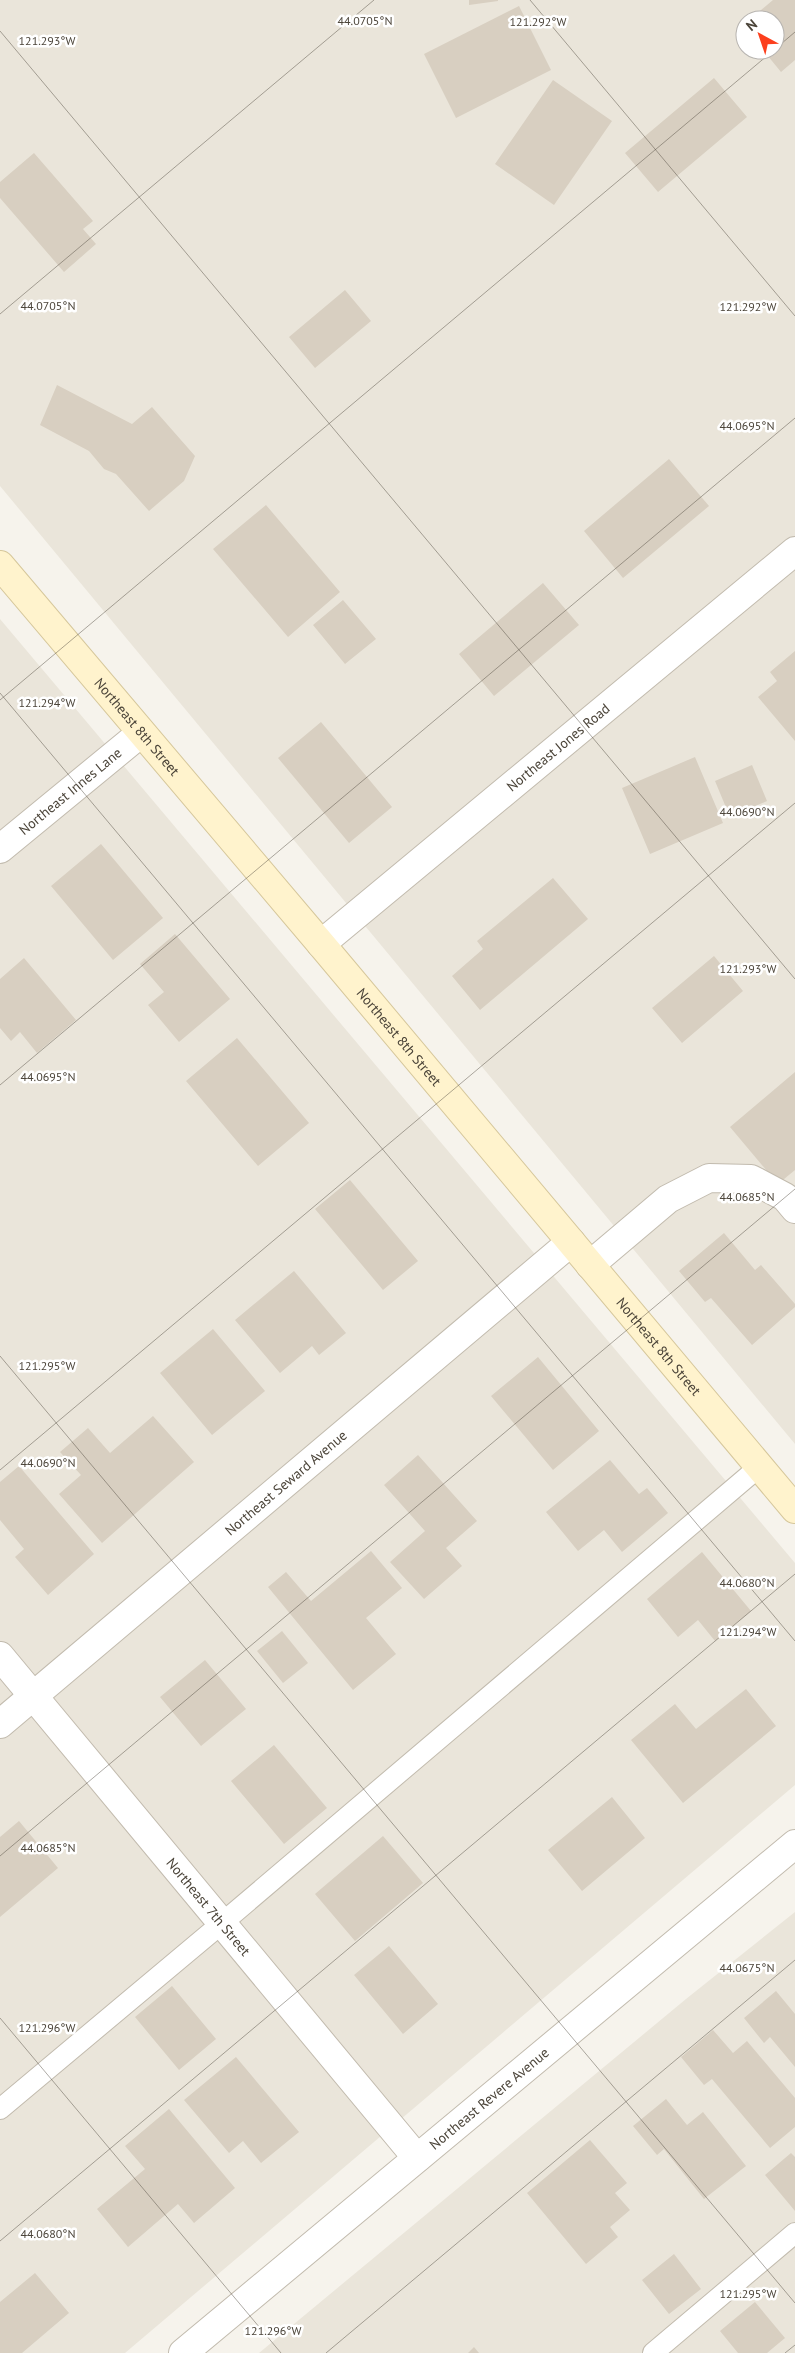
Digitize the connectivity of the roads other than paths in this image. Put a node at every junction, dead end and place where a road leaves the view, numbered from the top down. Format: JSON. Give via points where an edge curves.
{"nodes":[{"id":1,"x":795,"y":551,"type":"edge"},
{"id":2,"x":0,"y":565,"type":"edge"},
{"id":3,"x":141,"y":733,"type":"junction"},
{"id":4,"x":0,"y":849,"type":"edge"},
{"id":5,"x":321,"y":944,"type":"junction"},
{"id":6,"x":792,"y":1198,"type":"edge"},
{"id":7,"x":571,"y":1242,"type":"junction"},
{"id":8,"x":590,"y":1264,"type":"junction"},
{"id":9,"x":759,"y":1467,"type":"junction"},
{"id":10,"x":795,"y":1509,"type":"edge"},
{"id":11,"x":0,"y":1656,"type":"edge"},
{"id":12,"x":33,"y":1696,"type":"junction"},
{"id":13,"x":0,"y":1724,"type":"edge"},
{"id":14,"x":795,"y":1844,"type":"edge"},
{"id":15,"x":221,"y":1924,"type":"junction"},
{"id":16,"x":0,"y":2109,"type":"edge"},
{"id":17,"x":417,"y":2158,"type":"junction"},
{"id":18,"x":795,"y":2233,"type":"edge"},
{"id":19,"x":183,"y":2353,"type":"edge"},
{"id":20,"x":653,"y":2353,"type":"edge"}],
"edges":[{"from":1,"to":5,"type":"street","name":"Northeast Jones Road"},
{"from":2,"to":3,"type":"main road","name":"Northeast 8th Street"},
{"from":3,"to":4,"type":"street","name":"Northeast Innes Lane"},
{"from":3,"to":5,"type":"main road","name":"Northeast 8th Street"},
{"from":5,"to":7,"type":"main road","name":"Northeast 8th Street"},
{"from":6,"to":8,"type":"street","via":[[751,1179],[709,1178],[668,1199]]},
{"from":7,"to":8,"type":"main road","name":"Northeast 8th Street"},
{"from":7,"to":12,"type":"street","name":"Northeast Seward Avenue"},
{"from":8,"to":9,"type":"main road","name":"Northeast 8th Street"},
{"from":9,"to":10,"type":"main road","name":"Northeast 8th Street"},
{"from":9,"to":15,"type":"lane"},
{"from":11,"to":12,"type":"street","name":"Northeast 7th Street"},
{"from":12,"to":13,"type":"street","name":"Northeast Seward Avenue"},
{"from":12,"to":15,"type":"street","name":"Northeast 7th Street"},
{"from":14,"to":17,"type":"street","name":"Northeast Revere Avenue"},
{"from":15,"to":16,"type":"lane"},
{"from":15,"to":17,"type":"street","name":"Northeast 7th Street"},
{"from":17,"to":19,"type":"street","name":"Northeast Revere Avenue"},
{"from":18,"to":20,"type":"lane"}]}
